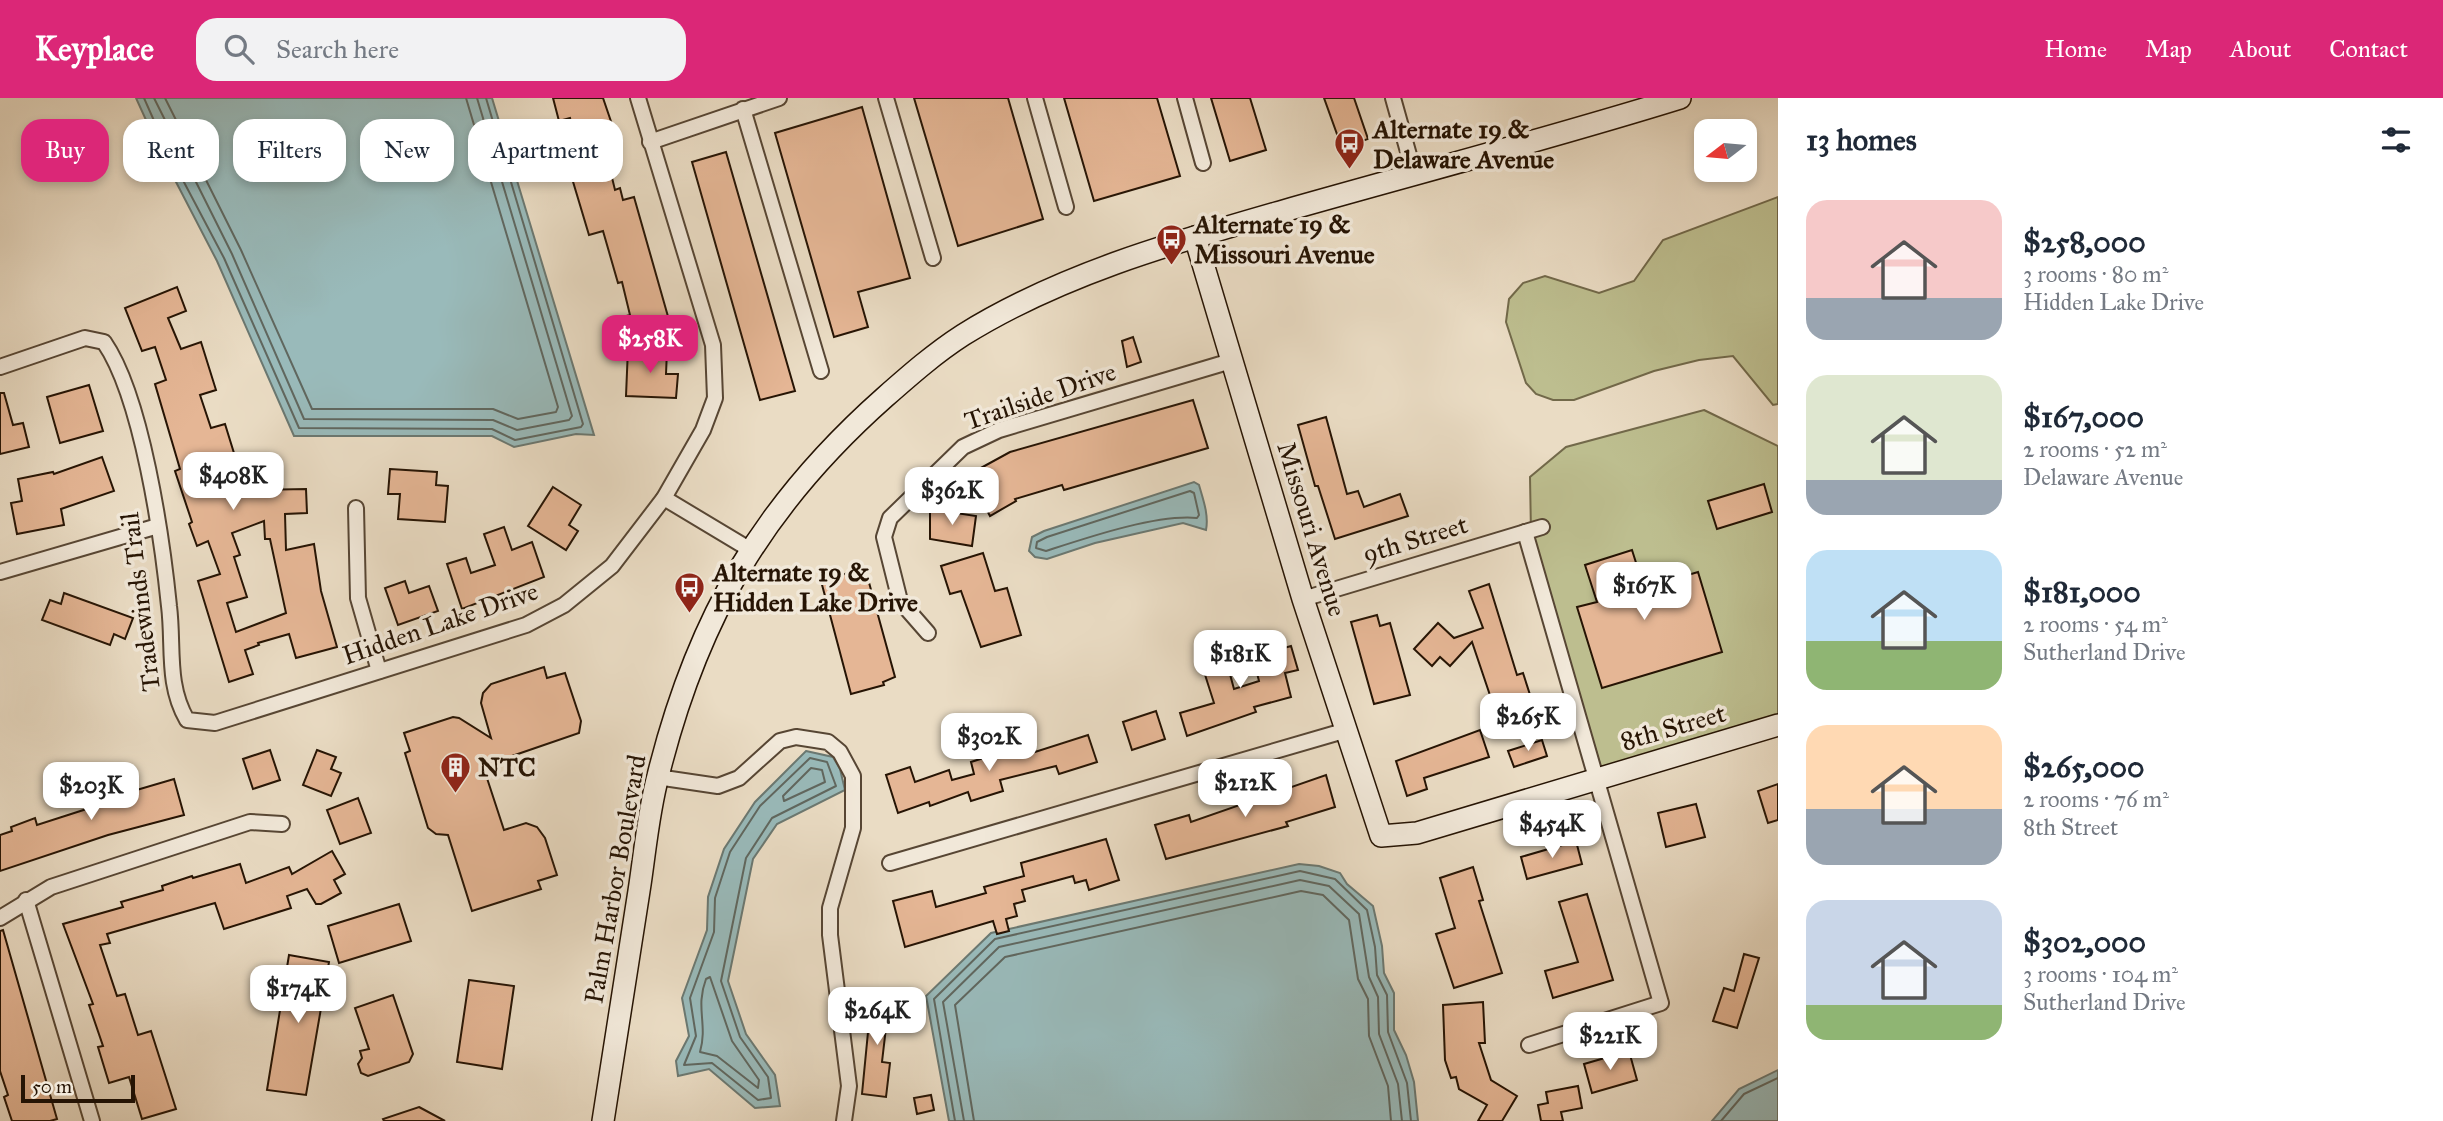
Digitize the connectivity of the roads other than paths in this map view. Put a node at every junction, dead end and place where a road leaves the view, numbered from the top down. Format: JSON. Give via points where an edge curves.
{"nodes":[{"id":1,"x":638,"y":98,"type":"edge"},
{"id":2,"x":779,"y":98,"type":"edge"},
{"id":3,"x":886,"y":98,"type":"edge"},
{"id":4,"x":1035,"y":98,"type":"edge"},
{"id":5,"x":1185,"y":98,"type":"edge"},
{"id":6,"x":1393,"y":98,"type":"edge"},
{"id":7,"x":1680,"y":98,"type":"edge"},
{"id":8,"x":1632,"y":105,"type":"edge"},
{"id":9,"x":743,"y":108,"type":"junction"},
{"id":10,"x":650,"y":142,"type":"junction"},
{"id":11,"x":1203,"y":163,"type":"dead end"},
{"id":12,"x":1414,"y":173,"type":"junction"},
{"id":13,"x":1066,"y":207,"type":"dead end"},
{"id":14,"x":1195,"y":237,"type":"junction"},
{"id":15,"x":933,"y":258,"type":"dead end"},
{"id":16,"x":1231,"y":361,"type":"junction"},
{"id":17,"x":0,"y":367,"type":"edge"},
{"id":18,"x":821,"y":371,"type":"dead end"},
{"id":19,"x":664,"y":498,"type":"junction"},
{"id":20,"x":356,"y":508,"type":"dead end"},
{"id":21,"x":158,"y":526,"type":"junction"},
{"id":22,"x":1542,"y":527,"type":"dead end"},
{"id":23,"x":1525,"y":532,"type":"junction"},
{"id":24,"x":749,"y":549,"type":"junction"},
{"id":25,"x":0,"y":572,"type":"edge"},
{"id":26,"x":1303,"y":599,"type":"junction"},
{"id":27,"x":928,"y":633,"type":"dead end"},
{"id":28,"x":379,"y":671,"type":"junction"},
{"id":29,"x":187,"y":720,"type":"joint"},
{"id":30,"x":1778,"y":725,"type":"edge"},
{"id":31,"x":1347,"y":730,"type":"junction"},
{"id":32,"x":657,"y":777,"type":"junction"},
{"id":33,"x":1594,"y":779,"type":"junction"},
{"id":34,"x":282,"y":824,"type":"dead end"},
{"id":35,"x":1381,"y":836,"type":"joint"},
{"id":36,"x":890,"y":863,"type":"dead end"},
{"id":37,"x":26,"y":900,"type":"junction"},
{"id":38,"x":0,"y":918,"type":"edge"},
{"id":39,"x":1529,"y":1045,"type":"dead end"},
{"id":40,"x":92,"y":1121,"type":"edge"},
{"id":41,"x":603,"y":1121,"type":"edge"},
{"id":42,"x":844,"y":1121,"type":"edge"}],
"edges":[{"from":1,"to":10,"type":"street","name":"Hidden Lake Drive"},
{"from":2,"to":9,"type":"street"},
{"from":3,"to":15,"type":"street"},
{"from":4,"to":13,"type":"street"},
{"from":5,"to":11,"type":"street"},
{"from":6,"to":12,"type":"street"},
{"from":7,"to":8,"type":"main road","name":"Palm Harbor Boulevard"},
{"from":8,"to":12,"type":"main road","name":"Palm Harbor Boulevard"},
{"from":9,"to":10,"type":"street"},
{"from":9,"to":18,"type":"street"},
{"from":10,"to":19,"type":"street","name":"Hidden Lake Drive","via":[[713,345],[715,398],[703,430]]},
{"from":12,"to":14,"type":"main road","name":"Palm Harbor Boulevard"},
{"from":14,"to":16,"type":"main road","name":"Missouri Avenue"},
{"from":14,"to":24,"type":"main road","name":"Palm Harbor Boulevard","via":[[1081,276],[962,336],[845,432]]},
{"from":16,"to":26,"type":"main road","name":"Missouri Avenue"},
{"from":16,"to":27,"type":"street","name":"Trailside Drive","via":[[999,430],[962,447],[890,518],[884,537],[900,601]]},
{"from":17,"to":21,"type":"street","name":"Tradewinds Trail","via":[[85,338],[104,342],[117,361],[142,444]]},
{"from":19,"to":24,"type":"street"},
{"from":19,"to":28,"type":"street","name":"Hidden Lake Drive","via":[[612,566],[564,605],[526,625]]},
{"from":20,"to":28,"type":"street","via":[[358,598]]},
{"from":21,"to":25,"type":"street"},
{"from":21,"to":29,"type":"street","name":"Tradewinds Trail","via":[[174,699]]},
{"from":22,"to":23,"type":"street","name":"9th Street"},
{"from":23,"to":26,"type":"street","name":"9th Street"},
{"from":23,"to":33,"type":"street"},
{"from":24,"to":32,"type":"main road","name":"Palm Harbor Boulevard","via":[[708,629]]},
{"from":26,"to":31,"type":"main road","name":"Missouri Avenue"},
{"from":28,"to":29,"type":"street","name":"Hidden Lake Drive","via":[[215,723]]},
{"from":30,"to":33,"type":"main road","name":"8th Street"},
{"from":31,"to":35,"type":"main road","name":"Missouri Avenue"},
{"from":31,"to":36,"type":"street"},
{"from":32,"to":41,"type":"main road","name":"Palm Harbor Boulevard"},
{"from":32,"to":42,"type":"street","via":[[718,786],[739,778],[780,741],[796,737],[828,742],[840,752],[853,776],[853,828],[830,908],[849,1086]]},
{"from":33,"to":35,"type":"main road","name":"8th Street","via":[[1417,833]]},
{"from":33,"to":39,"type":"street","via":[[1661,1003]]},
{"from":34,"to":37,"type":"street","via":[[250,822],[51,887]]},
{"from":37,"to":38,"type":"street"},
{"from":37,"to":40,"type":"street"}]}
